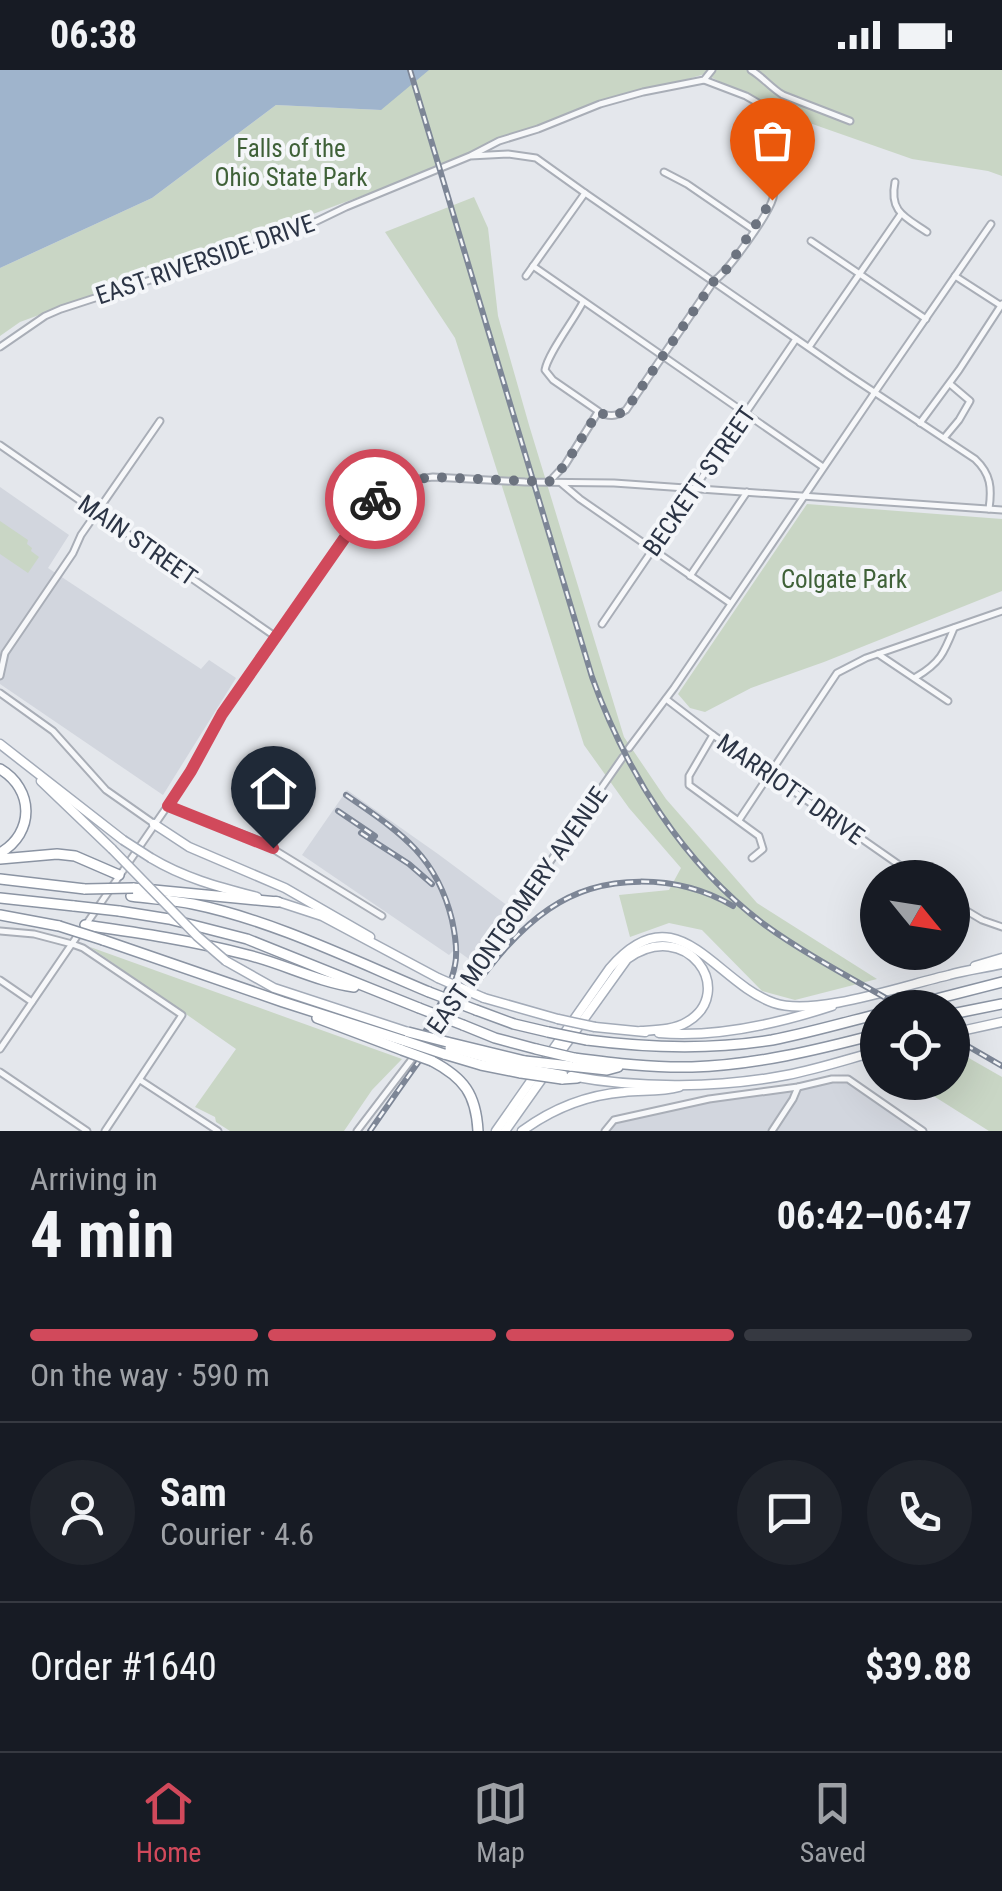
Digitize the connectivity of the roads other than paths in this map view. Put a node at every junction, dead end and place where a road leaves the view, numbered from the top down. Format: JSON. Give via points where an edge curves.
{"nodes":[{"id":1,"x":712,"y":70,"type":"edge"},
{"id":2,"x":751,"y":70,"type":"edge"},
{"id":3,"x":704,"y":80,"type":"junction"},
{"id":4,"x":850,"y":122,"type":"dead end"},
{"id":5,"x":470,"y":156,"type":"junction"},
{"id":6,"x":664,"y":172,"type":"dead end"},
{"id":7,"x":895,"y":182,"type":"dead end"},
{"id":8,"x":585,"y":194,"type":"junction"},
{"id":9,"x":901,"y":214,"type":"junction"},
{"id":10,"x":991,"y":224,"type":"dead end"},
{"id":11,"x":754,"y":230,"type":"junction"},
{"id":12,"x":928,"y":232,"type":"dead end"},
{"id":13,"x":810,"y":242,"type":"dead end"},
{"id":14,"x":533,"y":266,"type":"junction"},
{"id":15,"x":860,"y":273,"type":"junction"},
{"id":16,"x":526,"y":276,"type":"dead end"},
{"id":17,"x":955,"y":276,"type":"junction"},
{"id":18,"x":714,"y":281,"type":"junction"},
{"id":19,"x":584,"y":302,"type":"junction"},
{"id":20,"x":1001,"y":306,"type":"edge"},
{"id":21,"x":926,"y":318,"type":"junction"},
{"id":22,"x":796,"y":338,"type":"junction"},
{"id":23,"x":0,"y":347,"type":"edge"},
{"id":24,"x":809,"y":347,"type":"junction"},
{"id":25,"x":663,"y":355,"type":"junction"},
{"id":26,"x":950,"y":383,"type":"junction"},
{"id":27,"x":875,"y":392,"type":"junction"},
{"id":28,"x":598,"y":412,"type":"junction"},
{"id":29,"x":746,"y":413,"type":"junction"},
{"id":30,"x":160,"y":421,"type":"dead end"},
{"id":31,"x":920,"y":423,"type":"junction"},
{"id":32,"x":944,"y":438,"type":"junction"},
{"id":33,"x":0,"y":445,"type":"edge"},
{"id":34,"x":823,"y":467,"type":"junction"},
{"id":35,"x":814,"y":480,"type":"junction"},
{"id":36,"x":559,"y":481,"type":"junction"},
{"id":37,"x":549,"y":482,"type":"junction"},
{"id":38,"x":693,"y":488,"type":"junction"},
{"id":39,"x":746,"y":492,"type":"junction"},
{"id":40,"x":803,"y":497,"type":"junction"},
{"id":41,"x":829,"y":498,"type":"junction"},
{"id":42,"x":989,"y":509,"type":"junction"},
{"id":43,"x":1002,"y":510,"type":"edge"},
{"id":44,"x":97,"y":512,"type":"junction"},
{"id":45,"x":652,"y":549,"type":"junction"},
{"id":46,"x":690,"y":576,"type":"junction"},
{"id":47,"x":730,"y":603,"type":"junction"},
{"id":48,"x":1002,"y":611,"type":"edge"},
{"id":49,"x":602,"y":624,"type":"dead end"},
{"id":50,"x":954,"y":628,"type":"junction"},
{"id":51,"x":276,"y":637,"type":"junction"},
{"id":52,"x":878,"y":654,"type":"junction"},
{"id":53,"x":0,"y":676,"type":"edge"},
{"id":54,"x":916,"y":677,"type":"junction"},
{"id":55,"x":0,"y":693,"type":"edge"},
{"id":56,"x":666,"y":699,"type":"junction"},
{"id":57,"x":948,"y":701,"type":"dead end"},
{"id":58,"x":713,"y":735,"type":"junction"},
{"id":59,"x":0,"y":744,"type":"edge"},
{"id":60,"x":629,"y":748,"type":"dead end"},
{"id":61,"x":623,"y":758,"type":"dead end"},
{"id":62,"x":0,"y":769,"type":"edge"},
{"id":63,"x":768,"y":774,"type":"junction"},
{"id":64,"x":168,"y":806,"type":"junction"},
{"id":65,"x":738,"y":820,"type":"junction"},
{"id":66,"x":154,"y":824,"type":"junction"},
{"id":67,"x":0,"y":856,"type":"edge"},
{"id":68,"x":752,"y":858,"type":"dead end"},
{"id":69,"x":892,"y":860,"type":"edge"},
{"id":70,"x":120,"y":876,"type":"junction"},
{"id":71,"x":0,"y":879,"type":"edge"},
{"id":72,"x":132,"y":892,"type":"junction"},
{"id":73,"x":0,"y":898,"type":"edge"},
{"id":74,"x":278,"y":902,"type":"junction"},
{"id":75,"x":970,"y":913,"type":"edge"},
{"id":76,"x":0,"y":915,"type":"edge"},
{"id":77,"x":382,"y":916,"type":"dead end"},
{"id":78,"x":85,"y":926,"type":"junction"},
{"id":79,"x":1002,"y":928,"type":"edge"},
{"id":80,"x":0,"y":931,"type":"edge"},
{"id":81,"x":72,"y":944,"type":"junction"},
{"id":82,"x":1002,"y":961,"type":"edge"},
{"id":83,"x":407,"y":962,"type":"junction"},
{"id":84,"x":0,"y":980,"type":"edge"},
{"id":85,"x":1002,"y":982,"type":"edge"},
{"id":86,"x":370,"y":990,"type":"junction"},
{"id":87,"x":970,"y":990,"type":"edge"},
{"id":88,"x":855,"y":998,"type":"junction"},
{"id":89,"x":32,"y":1002,"type":"junction"},
{"id":90,"x":1002,"y":1004,"type":"edge"},
{"id":91,"x":970,"y":1010,"type":"edge"},
{"id":92,"x":860,"y":1019,"type":"edge"},
{"id":93,"x":1002,"y":1022,"type":"edge"},
{"id":94,"x":970,"y":1029,"type":"edge"},
{"id":95,"x":641,"y":1031,"type":"junction"},
{"id":96,"x":860,"y":1039,"type":"edge"},
{"id":97,"x":405,"y":1041,"type":"junction"},
{"id":98,"x":0,"y":1049,"type":"edge"},
{"id":99,"x":860,"y":1056,"type":"edge"},
{"id":100,"x":567,"y":1069,"type":"junction"},
{"id":101,"x":0,"y":1072,"type":"edge"},
{"id":102,"x":577,"y":1078,"type":"joint"},
{"id":103,"x":140,"y":1080,"type":"junction"},
{"id":104,"x":684,"y":1086,"type":"junction"},
{"id":105,"x":798,"y":1087,"type":"junction"},
{"id":106,"x":908,"y":1121,"type":"junction"},
{"id":107,"x":87,"y":1131,"type":"edge"},
{"id":108,"x":105,"y":1131,"type":"edge"},
{"id":109,"x":218,"y":1131,"type":"edge"},
{"id":110,"x":357,"y":1131,"type":"edge"},
{"id":111,"x":478,"y":1131,"type":"edge"},
{"id":112,"x":496,"y":1131,"type":"edge"},
{"id":113,"x":505,"y":1131,"type":"edge"},
{"id":114,"x":522,"y":1131,"type":"edge"},
{"id":115,"x":605,"y":1131,"type":"edge"},
{"id":116,"x":772,"y":1131,"type":"edge"},
{"id":117,"x":901,"y":1131,"type":"edge"},
{"id":118,"x":924,"y":1131,"type":"edge"}],
"edges":[{"from":1,"to":3,"type":"street"},
{"from":2,"to":4,"type":"street","via":[[773,90]]},
{"from":3,"to":5,"type":"street","name":"EAST RIVERSIDE DRIVE","via":[[600,104]]},
{"from":3,"to":11,"type":"street","via":[[772,112],[774,195]]},
{"from":5,"to":8,"type":"street","via":[[536,158]]},
{"from":5,"to":23,"type":"street","name":"EAST RIVERSIDE DRIVE","via":[[286,236],[60,309]]},
{"from":6,"to":11,"type":"street"},
{"from":7,"to":9,"type":"street","via":[[892,196]]},
{"from":8,"to":14,"type":"street"},
{"from":8,"to":18,"type":"street"},
{"from":9,"to":12,"type":"street"},
{"from":9,"to":15,"type":"street"},
{"from":10,"to":17,"type":"street"},
{"from":11,"to":18,"type":"street"},
{"from":13,"to":15,"type":"street"},
{"from":14,"to":16,"type":"street"},
{"from":14,"to":19,"type":"street"},
{"from":15,"to":21,"type":"street"},
{"from":15,"to":24,"type":"street"},
{"from":17,"to":20,"type":"street"},
{"from":17,"to":21,"type":"street"},
{"from":18,"to":22,"type":"street"},
{"from":18,"to":25,"type":"street"},
{"from":19,"to":25,"type":"street"},
{"from":19,"to":28,"type":"street","via":[[544,370]]},
{"from":20,"to":26,"type":"street"},
{"from":21,"to":27,"type":"street"},
{"from":22,"to":24,"type":"street"},
{"from":22,"to":29,"type":"street","name":"BECKETT STREET"},
{"from":24,"to":27,"type":"street"},
{"from":25,"to":28,"type":"street","via":[[626,410]]},
{"from":25,"to":29,"type":"street"},
{"from":26,"to":31,"type":"street"},
{"from":26,"to":32,"type":"street","via":[[970,400]]},
{"from":27,"to":31,"type":"street"},
{"from":27,"to":34,"type":"street"},
{"from":28,"to":37,"type":"street"},
{"from":29,"to":34,"type":"street"},
{"from":29,"to":38,"type":"street","name":"BECKETT STREET"},
{"from":30,"to":44,"type":"street"},
{"from":31,"to":32,"type":"street"},
{"from":32,"to":42,"type":"street","via":[[988,473]]},
{"from":33,"to":44,"type":"street","name":"MAIN STREET"},
{"from":34,"to":35,"type":"street"},
{"from":35,"to":40,"type":"street"},
{"from":35,"to":41,"type":"street"},
{"from":36,"to":37,"type":"street"},
{"from":36,"to":38,"type":"street"},
{"from":36,"to":45,"type":"street"},
{"from":37,"to":51,"type":"street","via":[[433,477],[380,495]]},
{"from":38,"to":39,"type":"street"},
{"from":38,"to":45,"type":"street","name":"BECKETT STREET"},
{"from":39,"to":40,"type":"street"},
{"from":39,"to":46,"type":"street"},
{"from":40,"to":41,"type":"street"},
{"from":40,"to":47,"type":"street"},
{"from":41,"to":42,"type":"street"},
{"from":42,"to":43,"type":"street"},
{"from":44,"to":51,"type":"street","name":"MAIN STREET"},
{"from":44,"to":53,"type":"street","via":[[5,652]]},
{"from":45,"to":46,"type":"street"},
{"from":45,"to":49,"type":"street","name":"BECKETT STREET"},
{"from":46,"to":47,"type":"street"},
{"from":47,"to":56,"type":"street"},
{"from":48,"to":50,"type":"street"},
{"from":50,"to":52,"type":"street"},
{"from":50,"to":54,"type":"street","via":[[933,668]]},
{"from":51,"to":64,"type":"street"},
{"from":52,"to":54,"type":"street"},
{"from":52,"to":63,"type":"street","via":[[837,674]]},
{"from":54,"to":57,"type":"street"},
{"from":55,"to":66,"type":"street","via":[[52,731],[106,790]]},
{"from":56,"to":58,"type":"street","name":"MARRIOTT DRIVE"},
{"from":56,"to":60,"type":"street"},
{"from":58,"to":63,"type":"street","name":"MARRIOTT DRIVE"},
{"from":58,"to":65,"type":"street","via":[[689,785]]},
{"from":59,"to":74,"type":"main road","bridge":true,"via":[[168,868]]},
{"from":59,"to":97,"type":"main road","bridge":true,"via":[[226,962]]},
{"from":61,"to":110,"type":"street","name":"EAST MONTGOMERY AVENUE"},
{"from":62,"to":67,"type":"highway","via":[[22,791],[27,811],[18,838]]},
{"from":63,"to":65,"type":"street"},
{"from":63,"to":69,"type":"street","name":"MARRIOTT DRIVE"},
{"from":64,"to":66,"type":"street"},
{"from":64,"to":77,"type":"street","via":[[260,841]]},
{"from":65,"to":68,"type":"street","via":[[763,846]]},
{"from":66,"to":70,"type":"street"},
{"from":66,"to":83,"type":"main road","via":[[189,847],[285,888]]},
{"from":67,"to":70,"type":"highway","via":[[76,856]]},
{"from":70,"to":78,"type":"street"},
{"from":71,"to":72,"type":"highway","bridge":true},
{"from":72,"to":74,"type":"highway"},
{"from":72,"to":92,"type":"highway","bridge":true,"via":[[274,929],[514,1024],[587,1040],[666,1048],[737,1045]]},
{"from":73,"to":86,"type":"highway","bridge":true,"via":[[183,922],[247,939]]},
{"from":74,"to":83,"type":"main road","via":[[322,916]]},
{"from":75,"to":79,"type":"street"},
{"from":76,"to":97,"type":"highway","bridge":true,"via":[[60,926]]},
{"from":78,"to":81,"type":"street"},
{"from":78,"to":86,"type":"highway","via":[[190,941]]},
{"from":80,"to":81,"type":"street"},
{"from":81,"to":89,"type":"street"},
{"from":81,"to":103,"type":"street","via":[[182,1016]]},
{"from":82,"to":88,"type":"main road"},
{"from":83,"to":95,"type":"main road","bridge":true,"via":[[484,998],[558,1020]]},
{"from":84,"to":89,"type":"street"},
{"from":85,"to":87,"type":"highway"},
{"from":86,"to":100,"type":"highway","bridge":true,"via":[[536,1049]]},
{"from":88,"to":95,"type":"main road","via":[[724,1031]]},
{"from":88,"to":112,"type":"main road","via":[[776,1004],[678,940],[641,942],[610,968]]},
{"from":89,"to":98,"type":"street"},
{"from":90,"to":91,"type":"highway"},
{"from":93,"to":94,"type":"main road"},
{"from":95,"to":113,"type":"main road","via":[[682,1025],[703,1006],[704,973],[685,950],[658,946],[627,958]]},
{"from":96,"to":100,"type":"highway","via":[[737,1064]]},
{"from":97,"to":100,"type":"highway","bridge":true,"via":[[523,1067]]},
{"from":97,"to":111,"type":"highway","bridge":true,"via":[[460,1080],[477,1111]]},
{"from":99,"to":104,"type":"main road","via":[[778,1077]]},
{"from":100,"to":102,"type":"highway"},
{"from":101,"to":107,"type":"street"},
{"from":102,"to":104,"type":"main road"},
{"from":103,"to":108,"type":"street"},
{"from":103,"to":109,"type":"street"},
{"from":104,"to":114,"type":"main road","via":[[588,1098]]},
{"from":105,"to":106,"type":"street","via":[[848,1079]]},
{"from":105,"to":115,"type":"street","via":[[617,1119]]},
{"from":105,"to":116,"type":"street"},
{"from":106,"to":117,"type":"street"},
{"from":106,"to":118,"type":"street"}]}
